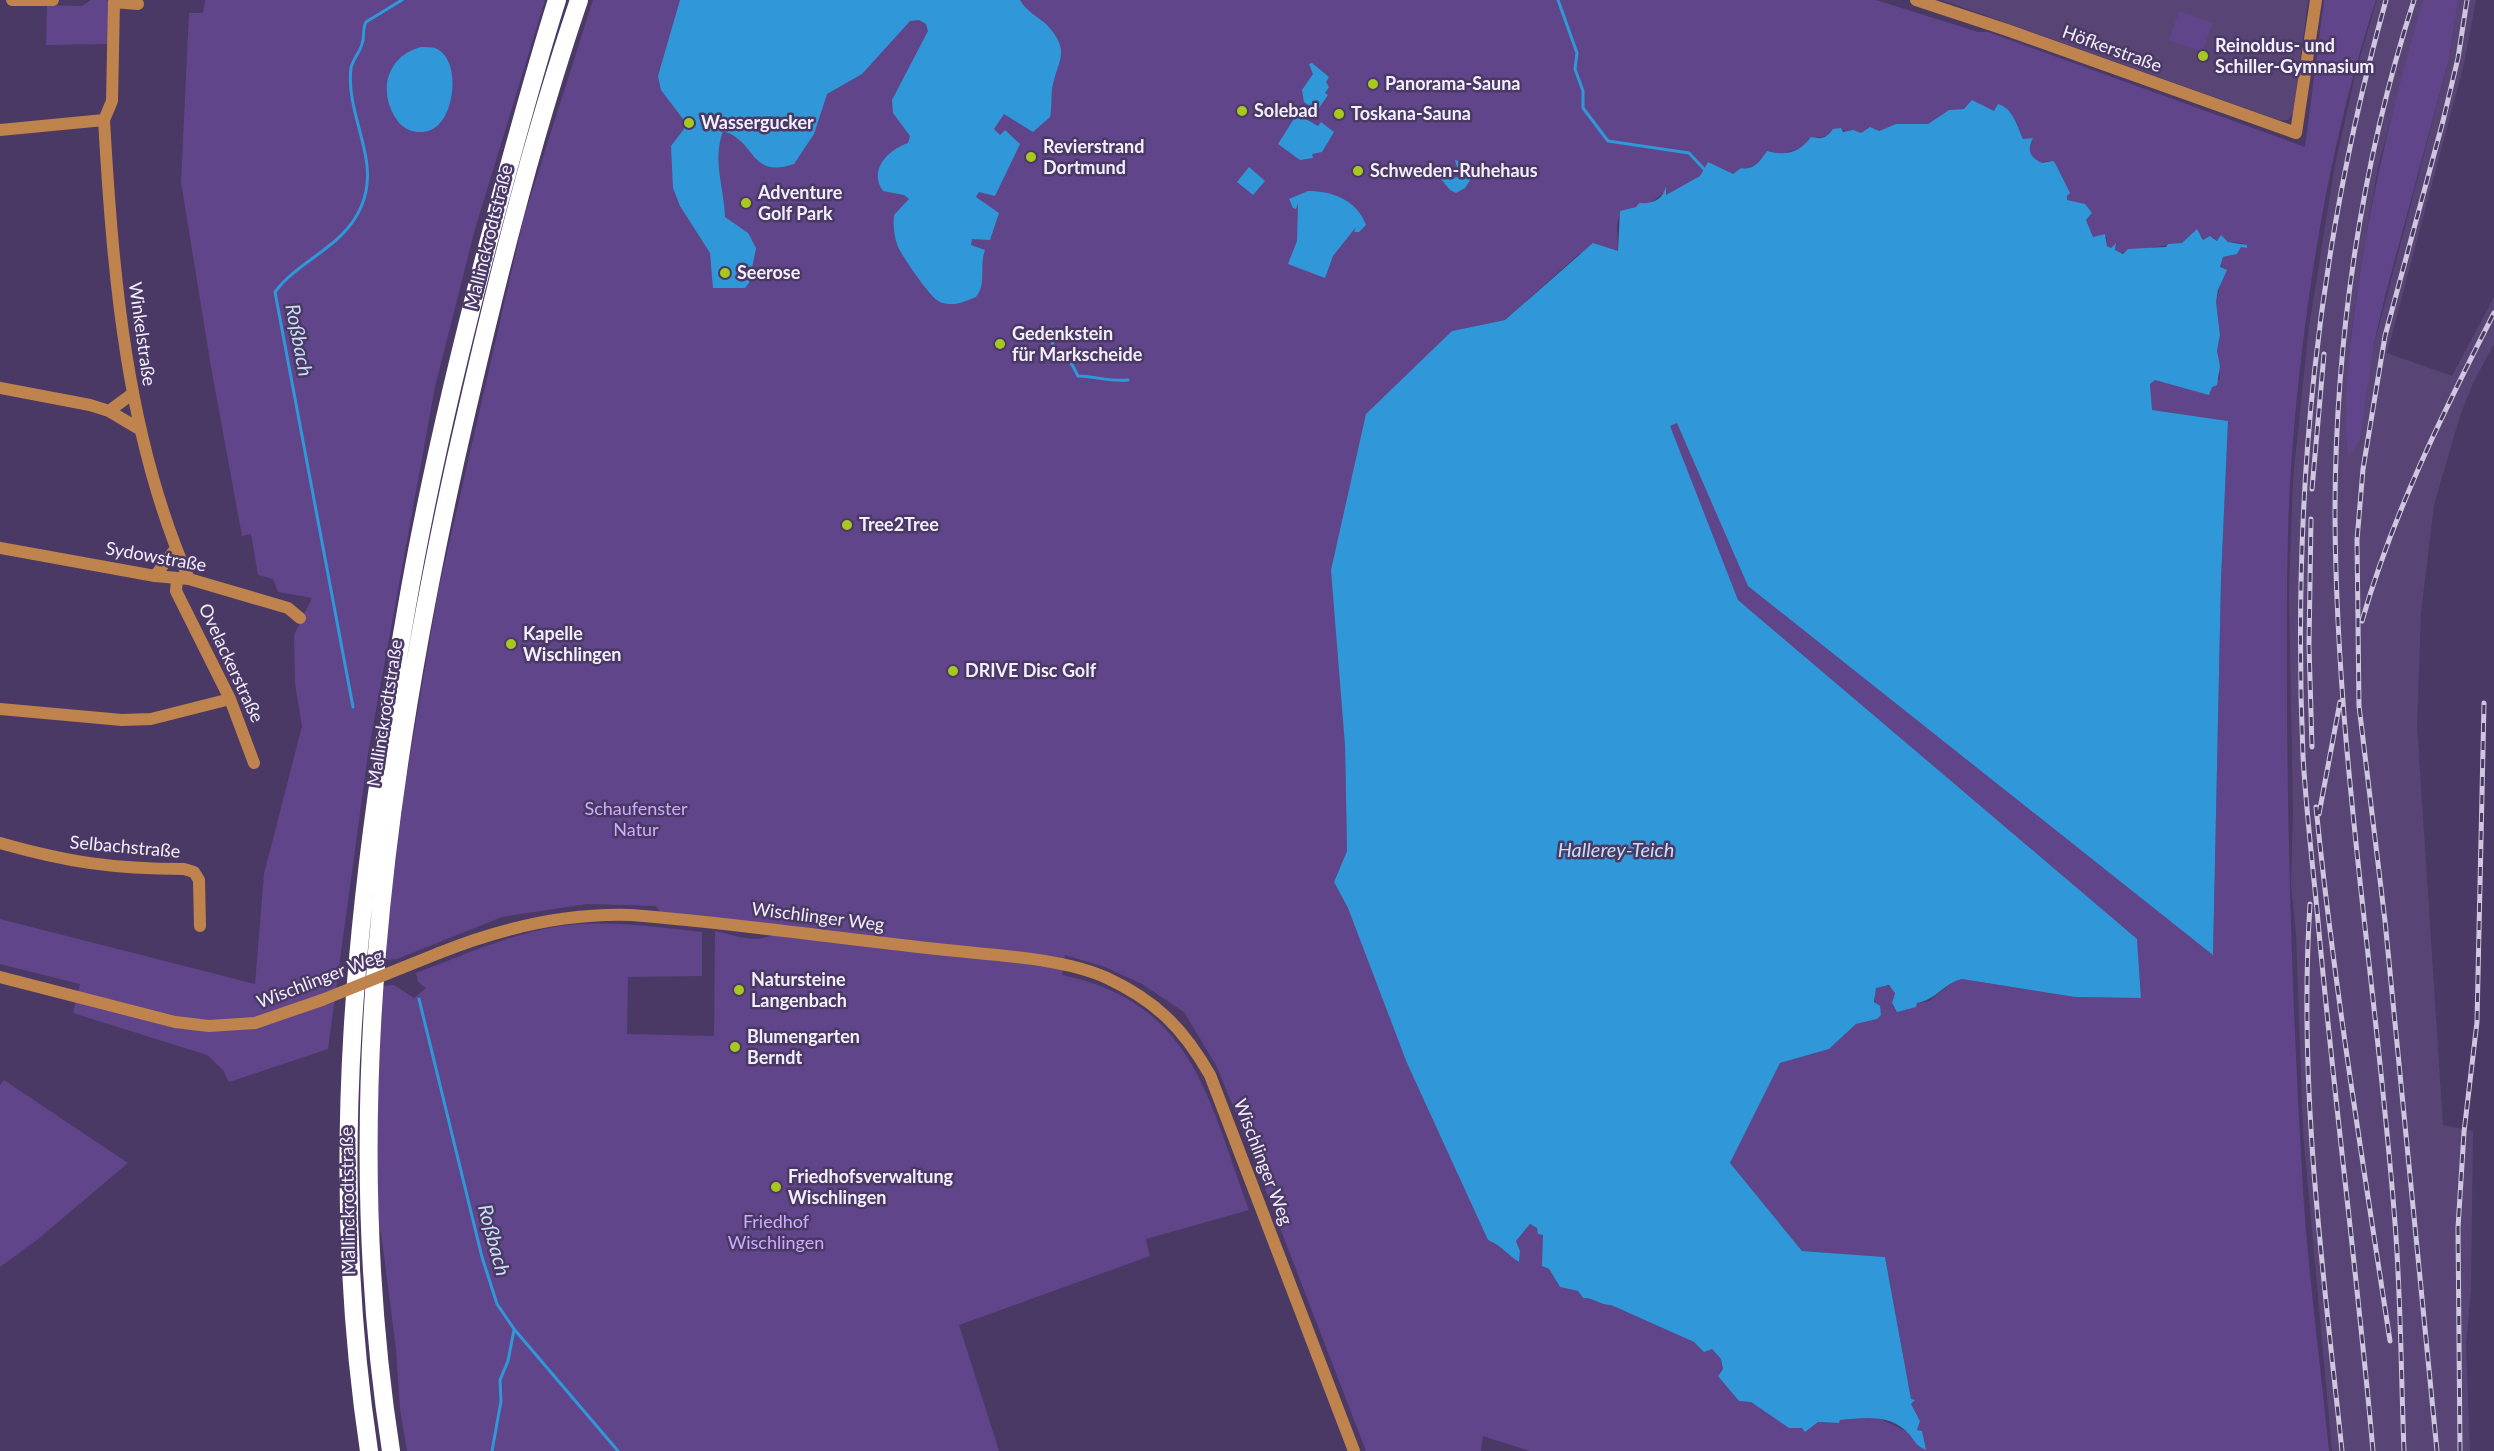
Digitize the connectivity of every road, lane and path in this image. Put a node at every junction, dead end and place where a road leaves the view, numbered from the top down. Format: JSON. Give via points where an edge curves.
{"nodes":[{"id":1,"x":12,"y":0,"type":"edge"},
{"id":2,"x":42,"y":0,"type":"edge"},
{"id":3,"x":53,"y":0,"type":"edge"},
{"id":4,"x":558,"y":0,"type":"edge"},
{"id":5,"x":579,"y":0,"type":"edge"},
{"id":6,"x":1916,"y":0,"type":"edge"},
{"id":7,"x":2316,"y":0,"type":"edge"},
{"id":8,"x":113,"y":1,"type":"edge"},
{"id":9,"x":138,"y":4,"type":"dead end"},
{"id":10,"x":104,"y":120,"type":"junction"},
{"id":11,"x":0,"y":130,"type":"edge"},
{"id":12,"x":0,"y":388,"type":"edge"},
{"id":13,"x":132,"y":394,"type":"junction"},
{"id":14,"x":109,"y":411,"type":"junction"},
{"id":15,"x":141,"y":430,"type":"junction"},
{"id":16,"x":0,"y":548,"type":"edge"},
{"id":17,"x":176,"y":548,"type":"junction"},
{"id":18,"x":155,"y":576,"type":"junction"},
{"id":19,"x":183,"y":579,"type":"junction"},
{"id":20,"x":300,"y":618,"type":"dead end"},
{"id":21,"x":230,"y":699,"type":"junction"},
{"id":22,"x":0,"y":709,"type":"edge"},
{"id":23,"x":254,"y":763,"type":"dead end"},
{"id":24,"x":0,"y":843,"type":"edge"},
{"id":25,"x":200,"y":926,"type":"dead end"},
{"id":26,"x":0,"y":977,"type":"edge"},
{"id":27,"x":369,"y":1451,"type":"edge"},
{"id":28,"x":391,"y":1451,"type":"edge"},
{"id":29,"x":1354,"y":1451,"type":"edge"}],
"edges":[{"from":1,"to":2,"type":"street"},
{"from":2,"to":3,"type":"street"},
{"from":4,"to":27,"type":"highway","name":"Mallinckrodtstraße","via":[[492,228],[447,405],[417,549],[375,798],[354,985],[348,1139],[349,1259],[356,1365]]},
{"from":5,"to":28,"type":"highway","name":"Mallinckrodtstraße","via":[[515,214],[469,402],[427,591],[394,787],[371,1015],[367,1152],[372,1293]]},
{"from":6,"to":7,"type":"street","name":"Höfkerstraße","via":[[2296,133]]},
{"from":8,"to":9,"type":"street","name":"Winkelstraße"},
{"from":8,"to":10,"type":"street","name":"Winkelstraße","via":[[112,101]]},
{"from":10,"to":11,"type":"street"},
{"from":10,"to":13,"type":"street","name":"Winkelstraße","via":[[116,282]]},
{"from":12,"to":14,"type":"street"},
{"from":13,"to":14,"type":"street"},
{"from":13,"to":15,"type":"street","name":"Winkelstraße"},
{"from":14,"to":15,"type":"street"},
{"from":15,"to":17,"type":"street","name":"Winkelstraße"},
{"from":16,"to":18,"type":"street","name":"Sydowstraße"},
{"from":17,"to":18,"type":"street"},
{"from":17,"to":19,"type":"street","name":"Winkelstraße"},
{"from":18,"to":19,"type":"street","name":"Sydowstraße"},
{"from":19,"to":20,"type":"street","name":"Sydowstraße","via":[[288,608]]},
{"from":19,"to":21,"type":"street","name":"Ovelackerstraße","via":[[176,591]]},
{"from":21,"to":22,"type":"street","via":[[151,719]]},
{"from":21,"to":23,"type":"street","name":"Ovelackerstraße"},
{"from":24,"to":25,"type":"street","name":"Selbachstraße","via":[[64,861],[194,872],[199,880]]},
{"from":26,"to":29,"type":"street","name":"Wischlinger Weg","bridge":true,"via":[[175,1022],[209,1026],[255,1023],[498,931],[538,921],[595,915],[631,915],[1034,961],[1104,976],[1138,994],[1174,1023],[1210,1075]]}]}
